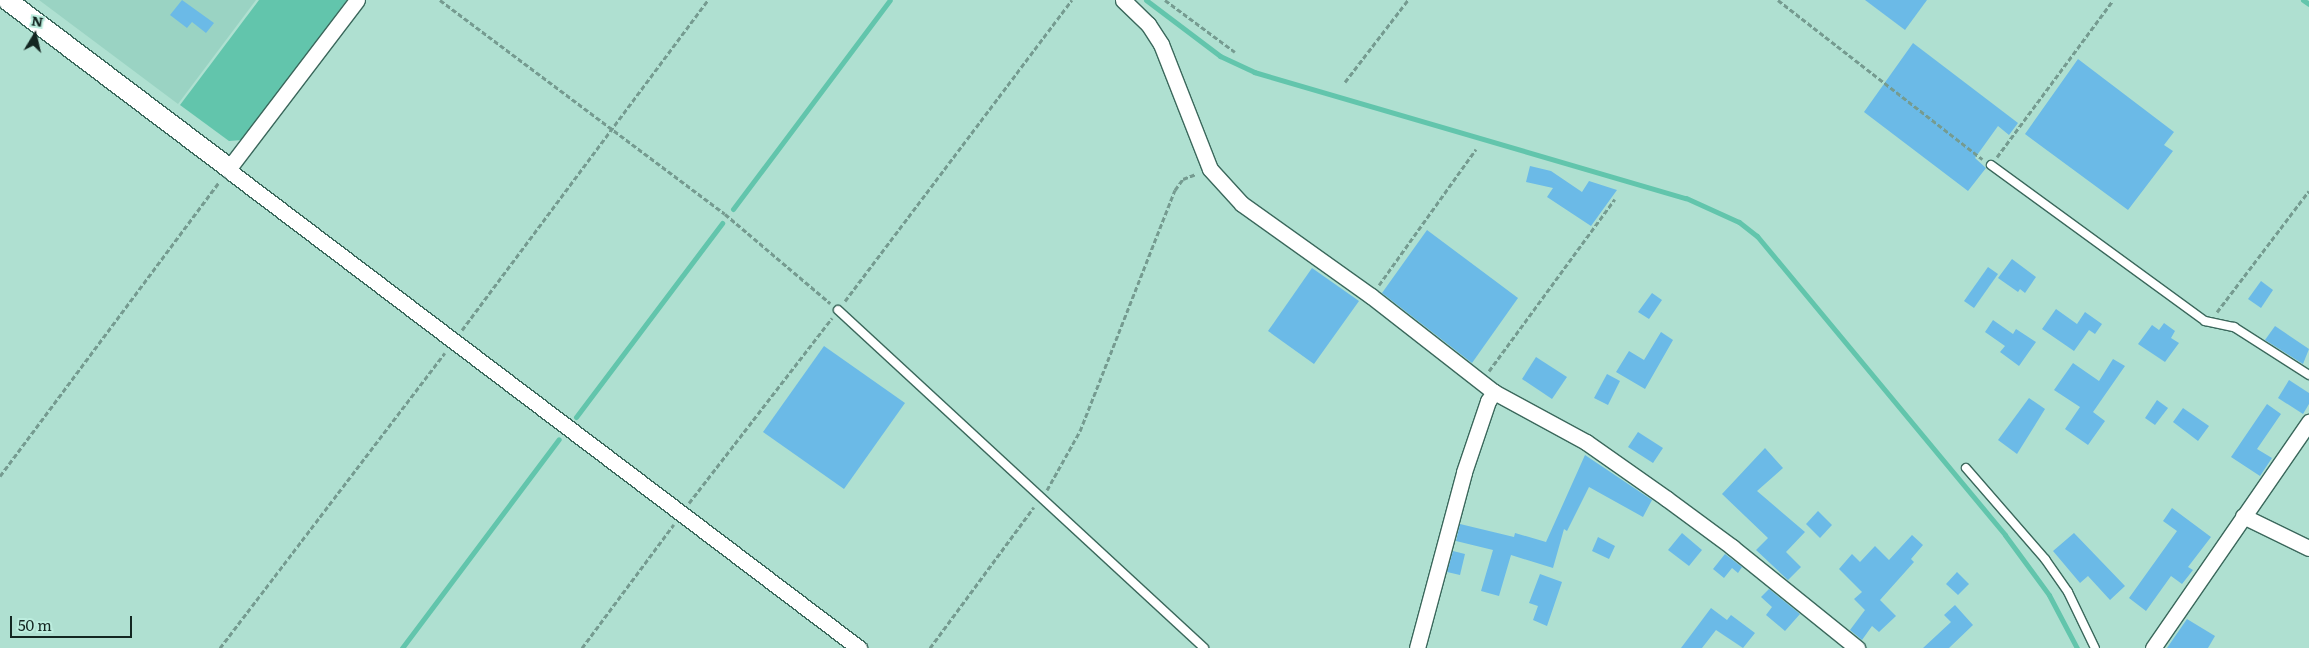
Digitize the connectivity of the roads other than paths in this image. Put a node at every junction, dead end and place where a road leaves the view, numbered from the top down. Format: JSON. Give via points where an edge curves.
{"nodes":[{"id":1,"x":7,"y":0,"type":"edge"},
{"id":2,"x":358,"y":0,"type":"edge"},
{"id":3,"x":1123,"y":0,"type":"edge"},
{"id":4,"x":1991,"y":166,"type":"road end"},
{"id":5,"x":229,"y":168,"type":"junction"},
{"id":6,"x":838,"y":310,"type":"road end"},
{"id":7,"x":2309,"y":375,"type":"edge"},
{"id":8,"x":1494,"y":392,"type":"junction"},
{"id":9,"x":2309,"y":422,"type":"edge"},
{"id":10,"x":1966,"y":468,"type":"dead end"},
{"id":11,"x":2243,"y":516,"type":"junction"},
{"id":12,"x":2309,"y":548,"type":"edge"},
{"id":13,"x":859,"y":648,"type":"edge"},
{"id":14,"x":1204,"y":648,"type":"edge"},
{"id":15,"x":1417,"y":648,"type":"edge"},
{"id":16,"x":1857,"y":648,"type":"edge"},
{"id":17,"x":2095,"y":648,"type":"edge"},
{"id":18,"x":2153,"y":648,"type":"edge"}],
"edges":[{"from":1,"to":5,"type":"street"},
{"from":2,"to":5,"type":"street"},
{"from":3,"to":8,"type":"street","via":[[1148,24],[1161,44],[1210,169],[1242,204],[1371,296]]},
{"from":4,"to":7,"type":"lane","via":[[2148,282],[2210,322],[2234,327]]},
{"from":5,"to":13,"type":"street","via":[[236,178]]},
{"from":6,"to":14,"type":"lane"},
{"from":8,"to":15,"type":"street","via":[[1464,472]]},
{"from":8,"to":16,"type":"street","via":[[1564,428],[1618,465],[1732,547]]},
{"from":9,"to":11,"type":"street"},
{"from":10,"to":17,"type":"lane","via":[[2045,559],[2068,592]]},
{"from":11,"to":12,"type":"street"},
{"from":11,"to":18,"type":"street"}]}
